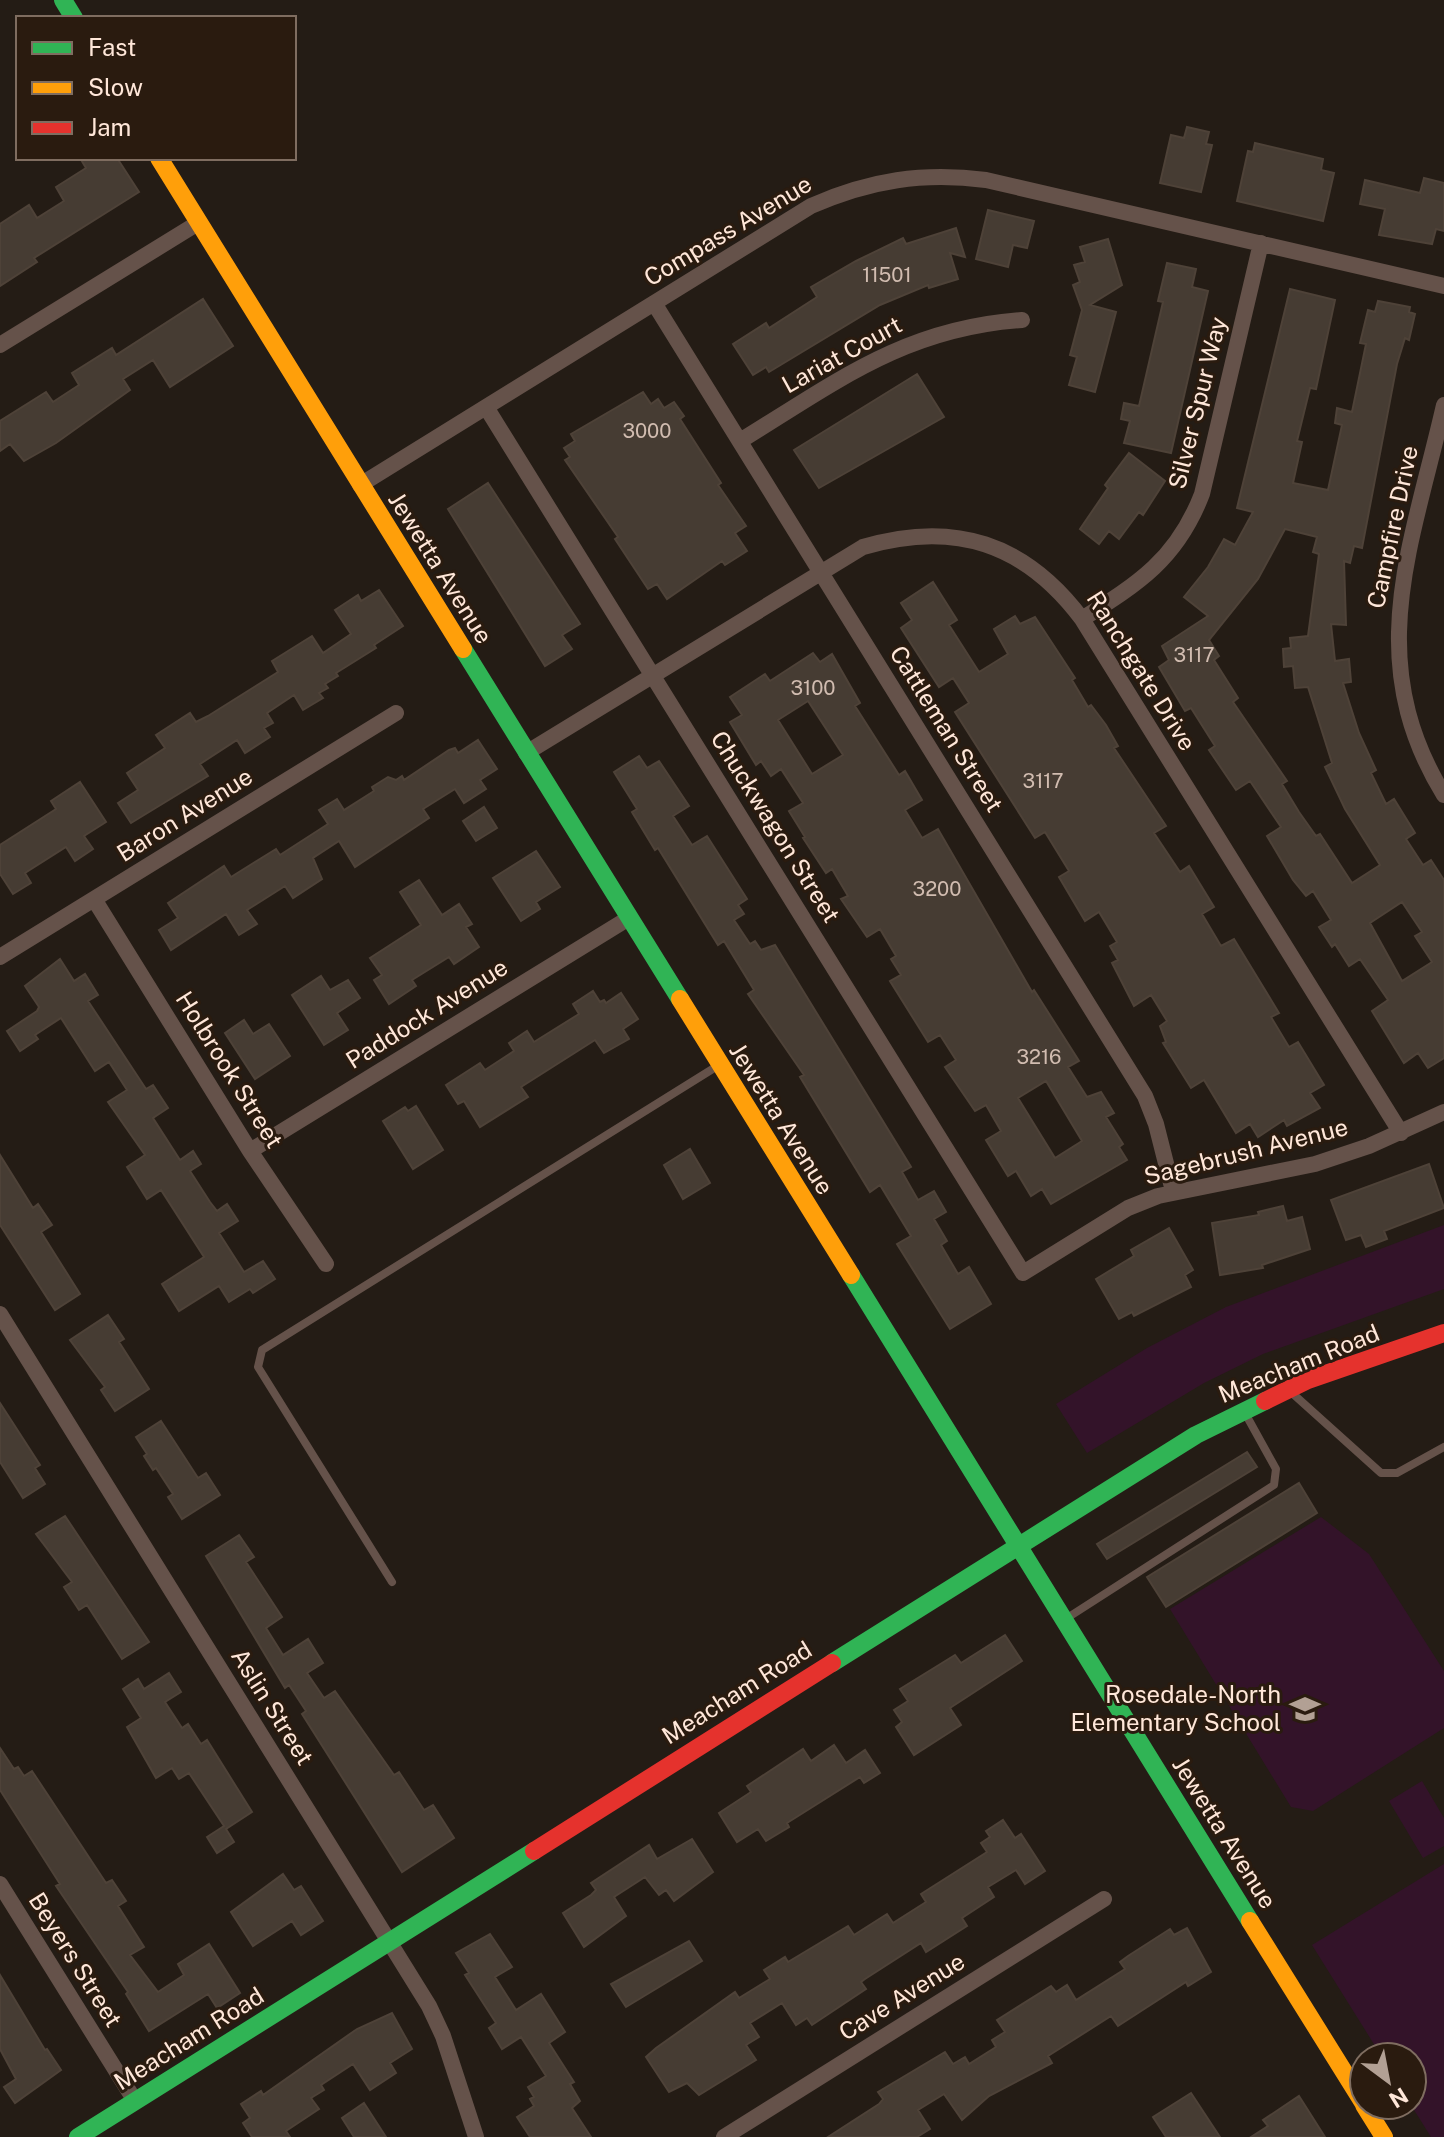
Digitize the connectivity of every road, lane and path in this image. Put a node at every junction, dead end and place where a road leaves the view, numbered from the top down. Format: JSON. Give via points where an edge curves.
{"nodes":[{"id":1,"x":160,"y":160,"type":"edge"},
{"id":2,"x":198,"y":223,"type":"junction"},
{"id":3,"x":1261,"y":243,"type":"junction"},
{"id":4,"x":1444,"y":286,"type":"edge"},
{"id":5,"x":654,"y":303,"type":"junction"},
{"id":6,"x":1022,"y":320,"type":"dead end"},
{"id":7,"x":0,"y":345,"type":"edge"},
{"id":8,"x":1444,"y":405,"type":"edge"},
{"id":9,"x":486,"y":407,"type":"junction"},
{"id":10,"x":740,"y":441,"type":"junction"},
{"id":11,"x":360,"y":485,"type":"junction"},
{"id":12,"x":820,"y":571,"type":"junction"},
{"id":13,"x":1082,"y":619,"type":"junction"},
{"id":14,"x":652,"y":675,"type":"junction"},
{"id":15,"x":396,"y":713,"type":"dead end"},
{"id":16,"x":526,"y":753,"type":"junction"},
{"id":17,"x":1444,"y":795,"type":"edge"},
{"id":18,"x":94,"y":899,"type":"junction"},
{"id":19,"x":629,"y":918,"type":"junction"},
{"id":20,"x":0,"y":957,"type":"edge"},
{"id":21,"x":719,"y":1064,"type":"junction"},
{"id":22,"x":1444,"y":1112,"type":"edge"},
{"id":23,"x":1401,"y":1133,"type":"junction"},
{"id":24,"x":250,"y":1151,"type":"junction"},
{"id":25,"x":1173,"y":1191,"type":"junction"},
{"id":26,"x":326,"y":1264,"type":"dead end"},
{"id":27,"x":1023,"y":1273,"type":"joint"},
{"id":28,"x":0,"y":1314,"type":"edge"},
{"id":29,"x":1444,"y":1333,"type":"edge"},
{"id":30,"x":1288,"y":1389,"type":"junction"},
{"id":31,"x":1243,"y":1410,"type":"junction"},
{"id":32,"x":1444,"y":1447,"type":"edge"},
{"id":33,"x":1017,"y":1545,"type":"junction"},
{"id":34,"x":392,"y":1582,"type":"dead end"},
{"id":35,"x":1063,"y":1620,"type":"junction"},
{"id":36,"x":0,"y":1884,"type":"edge"},
{"id":37,"x":1104,"y":1899,"type":"dead end"},
{"id":38,"x":389,"y":1941,"type":"junction"},
{"id":39,"x":1348,"y":2079,"type":"edge"},
{"id":40,"x":135,"y":2101,"type":"junction"},
{"id":41,"x":78,"y":2137,"type":"edge"},
{"id":42,"x":476,"y":2137,"type":"edge"},
{"id":43,"x":724,"y":2137,"type":"edge"}],
"edges":[{"from":1,"to":2,"type":"street","name":"Jewetta Avenue"},
{"from":2,"to":7,"type":"street"},
{"from":2,"to":11,"type":"street","name":"Jewetta Avenue"},
{"from":3,"to":4,"type":"street","name":"Compass Avenue"},
{"from":3,"to":5,"type":"street","name":"Compass Avenue","via":[[986,180],[917,176],[857,188],[811,206]]},
{"from":3,"to":13,"type":"street","name":"Silver Spur Way","via":[[1192,520],[1137,585]]},
{"from":5,"to":9,"type":"street","name":"Compass Avenue"},
{"from":5,"to":10,"type":"street","name":"Cattleman Street"},
{"from":6,"to":10,"type":"street","name":"Lariat Court","via":[[913,341],[877,357]]},
{"from":8,"to":17,"type":"street","name":"Campfire Drive","via":[[1399,600],[1396,637],[1405,710]]},
{"from":9,"to":11,"type":"street","name":"Compass Avenue"},
{"from":9,"to":14,"type":"street","name":"Chuckwagon Street"},
{"from":10,"to":12,"type":"street","name":"Cattleman Street"},
{"from":11,"to":16,"type":"street","name":"Jewetta Avenue"},
{"from":12,"to":13,"type":"street","name":"Ranchgate Drive","via":[[863,547],[893,538],[955,536],[986,543],[1028,564],[1064,594]]},
{"from":12,"to":14,"type":"street","name":"Ranchgate Drive"},
{"from":12,"to":25,"type":"street","name":"Cattleman Street","via":[[1145,1096]]},
{"from":13,"to":23,"type":"street","name":"Ranchgate Drive"},
{"from":14,"to":16,"type":"street","name":"Ranchgate Drive"},
{"from":14,"to":27,"type":"street","name":"Chuckwagon Street"},
{"from":15,"to":18,"type":"street","name":"Baron Avenue"},
{"from":16,"to":19,"type":"street","name":"Jewetta Avenue"},
{"from":18,"to":20,"type":"street","name":"Baron Avenue"},
{"from":18,"to":24,"type":"street","name":"Holbrook Street"},
{"from":19,"to":21,"type":"street","name":"Jewetta Avenue"},
{"from":19,"to":24,"type":"street","name":"Paddock Avenue"},
{"from":21,"to":33,"type":"street","name":"Jewetta Avenue"},
{"from":21,"to":34,"type":"lane","via":[[262,1350],[258,1367]]},
{"from":22,"to":23,"type":"street","name":"Sagebrush Avenue"},
{"from":23,"to":25,"type":"street","name":"Sagebrush Avenue","via":[[1315,1164]]},
{"from":24,"to":26,"type":"street","name":"Holbrook Street"},
{"from":25,"to":27,"type":"street","name":"Sagebrush Avenue","via":[[1128,1208]]},
{"from":28,"to":38,"type":"street","name":"Aslin Street"},
{"from":29,"to":30,"type":"street","name":"Meacham Road"},
{"from":30,"to":31,"type":"street","name":"Meacham Road"},
{"from":30,"to":32,"type":"lane","via":[[1381,1473],[1397,1473]]},
{"from":31,"to":33,"type":"street","name":"Meacham Road"},
{"from":31,"to":35,"type":"lane","via":[[1276,1469],[1274,1485]]},
{"from":33,"to":35,"type":"street","name":"Jewetta Avenue"},
{"from":33,"to":38,"type":"street","name":"Meacham Road"},
{"from":35,"to":39,"type":"street","name":"Jewetta Avenue"},
{"from":36,"to":40,"type":"street","name":"Beyers Street"},
{"from":37,"to":43,"type":"street","name":"Cave Avenue"},
{"from":38,"to":40,"type":"street","name":"Meacham Road"},
{"from":38,"to":42,"type":"street","name":"Aslin Street","via":[[443,2036]]},
{"from":40,"to":41,"type":"street","name":"Meacham Road"}]}
